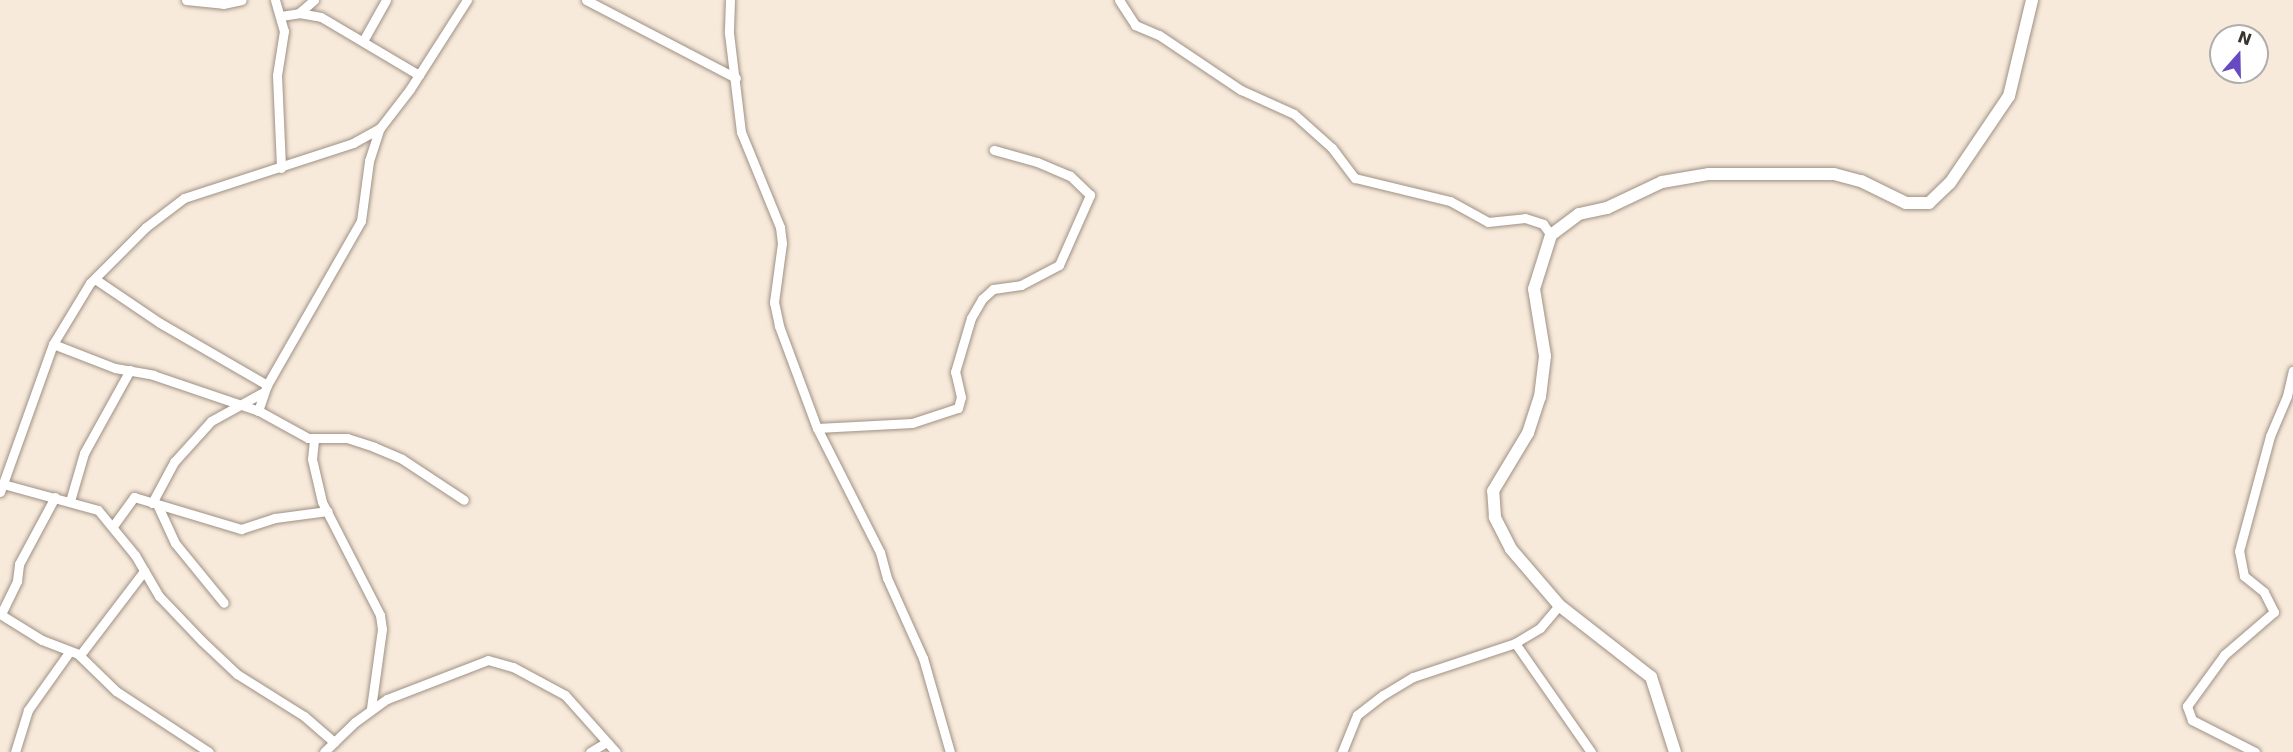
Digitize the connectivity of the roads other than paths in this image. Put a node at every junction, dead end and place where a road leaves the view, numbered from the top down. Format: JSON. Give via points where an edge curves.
{"nodes":[{"id":1,"x":186,"y":0,"type":"edge"},
{"id":2,"x":242,"y":0,"type":"edge"},
{"id":3,"x":275,"y":0,"type":"edge"},
{"id":4,"x":314,"y":0,"type":"edge"},
{"id":5,"x":386,"y":0,"type":"edge"},
{"id":6,"x":467,"y":0,"type":"edge"},
{"id":7,"x":586,"y":0,"type":"edge"},
{"id":8,"x":730,"y":0,"type":"edge"},
{"id":9,"x":1119,"y":0,"type":"edge"},
{"id":10,"x":2032,"y":0,"type":"edge"},
{"id":11,"x":299,"y":13,"type":"junction"},
{"id":12,"x":281,"y":16,"type":"junction"},
{"id":13,"x":363,"y":41,"type":"junction"},
{"id":14,"x":419,"y":75,"type":"junction"},
{"id":15,"x":736,"y":78,"type":"junction"},
{"id":16,"x":380,"y":128,"type":"junction"},
{"id":17,"x":994,"y":150,"type":"dead end"},
{"id":18,"x":281,"y":168,"type":"junction"},
{"id":19,"x":1551,"y":235,"type":"junction"},
{"id":20,"x":95,"y":279,"type":"junction"},
{"id":21,"x":53,"y":344,"type":"junction"},
{"id":22,"x":130,"y":370,"type":"junction"},
{"id":23,"x":2293,"y":371,"type":"edge"},
{"id":24,"x":264,"y":389,"type":"junction"},
{"id":25,"x":239,"y":404,"type":"junction"},
{"id":26,"x":258,"y":411,"type":"junction"},
{"id":27,"x":817,"y":428,"type":"junction"},
{"id":28,"x":314,"y":440,"type":"junction"},
{"id":29,"x":1,"y":488,"type":"edge"},
{"id":30,"x":55,"y":497,"type":"junction"},
{"id":31,"x":464,"y":500,"type":"dead end"},
{"id":32,"x":69,"y":501,"type":"junction"},
{"id":33,"x":154,"y":503,"type":"junction"},
{"id":34,"x":96,"y":509,"type":"junction"},
{"id":35,"x":328,"y":512,"type":"junction"},
{"id":36,"x":122,"y":515,"type":"junction"},
{"id":37,"x":113,"y":526,"type":"junction"},
{"id":38,"x":144,"y":571,"type":"junction"},
{"id":39,"x":224,"y":603,"type":"dead end"},
{"id":40,"x":1559,"y":605,"type":"junction"},
{"id":41,"x":0,"y":614,"type":"edge"},
{"id":42,"x":1515,"y":643,"type":"junction"},
{"id":43,"x":70,"y":651,"type":"junction"},
{"id":44,"x":80,"y":655,"type":"junction"},
{"id":45,"x":371,"y":708,"type":"junction"},
{"id":46,"x":334,"y":742,"type":"junction"},
{"id":47,"x":605,"y":742,"type":"junction"},
{"id":48,"x":15,"y":752,"type":"edge"},
{"id":49,"x":209,"y":752,"type":"edge"},
{"id":50,"x":324,"y":752,"type":"edge"},
{"id":51,"x":590,"y":752,"type":"edge"},
{"id":52,"x":616,"y":752,"type":"edge"},
{"id":53,"x":950,"y":752,"type":"edge"},
{"id":54,"x":1342,"y":752,"type":"edge"},
{"id":55,"x":1592,"y":752,"type":"edge"},
{"id":56,"x":1675,"y":752,"type":"edge"},
{"id":57,"x":2254,"y":752,"type":"edge"}],
"edges":[{"from":1,"to":2,"type":"street","via":[[215,4]]},
{"from":3,"to":12,"type":"street"},
{"from":4,"to":11,"type":"street"},
{"from":5,"to":13,"type":"street"},
{"from":6,"to":14,"type":"street"},
{"from":7,"to":15,"type":"street"},
{"from":8,"to":15,"type":"street","via":[[729,33]]},
{"from":9,"to":19,"type":"street","via":[[1135,25],[1159,35],[1241,90],[1294,114],[1332,148],[1355,178],[1450,201],[1488,222],[1525,218],[1543,224]]},
{"from":10,"to":19,"type":"street","via":[[2009,96],[1950,183],[1929,202],[1906,203],[1862,182],[1834,174],[1709,174],[1662,182],[1607,208],[1579,214]]},
{"from":11,"to":12,"type":"street"},
{"from":11,"to":13,"type":"street","via":[[321,16]]},
{"from":12,"to":18,"type":"street","via":[[284,31],[277,75]]},
{"from":13,"to":14,"type":"street"},
{"from":14,"to":16,"type":"street"},
{"from":15,"to":27,"type":"street","via":[[741,132],[780,227],[782,243],[774,302],[779,326]]},
{"from":16,"to":18,"type":"street","via":[[353,143]]},
{"from":16,"to":24,"type":"street","via":[[369,161],[360,226]]},
{"from":17,"to":27,"type":"street","via":[[1070,176],[1090,195],[1059,265],[1021,285],[993,290],[982,298],[971,318],[955,372],[961,397],[958,408],[912,423]]},
{"from":18,"to":20,"type":"street","via":[[184,198],[146,227]]},
{"from":19,"to":40,"type":"street","via":[[1534,289],[1545,356],[1540,397],[1528,433],[1493,491],[1492,504],[1512,549]]},
{"from":20,"to":21,"type":"street","via":[[79,297]]},
{"from":20,"to":24,"type":"street"},
{"from":21,"to":22,"type":"street"},
{"from":21,"to":29,"type":"street"},
{"from":22,"to":25,"type":"street"},
{"from":22,"to":32,"type":"street","via":[[88,444]]},
{"from":23,"to":57,"type":"street","via":[[2239,551],[2244,576],[2270,598],[2274,612],[2224,655],[2187,706],[2192,720]]},
{"from":24,"to":25,"type":"street"},
{"from":24,"to":26,"type":"street"},
{"from":25,"to":26,"type":"street"},
{"from":25,"to":33,"type":"street","via":[[211,421],[188,445]]},
{"from":26,"to":28,"type":"street"},
{"from":27,"to":53,"type":"street","via":[[880,552],[887,578],[923,658]]},
{"from":28,"to":31,"type":"street","via":[[347,438],[374,447],[402,459]]},
{"from":28,"to":35,"type":"street","via":[[312,459],[317,488]]},
{"from":29,"to":30,"type":"street"},
{"from":30,"to":32,"type":"street"},
{"from":30,"to":41,"type":"street","via":[[19,564],[17,581]]},
{"from":32,"to":34,"type":"street"},
{"from":33,"to":35,"type":"street","via":[[241,529],[275,518]]},
{"from":33,"to":36,"type":"street","via":[[133,498]]},
{"from":33,"to":39,"type":"street","via":[[175,543]]},
{"from":34,"to":36,"type":"street"},
{"from":34,"to":37,"type":"street"},
{"from":35,"to":45,"type":"street","via":[[380,615],[382,629]]},
{"from":36,"to":37,"type":"street"},
{"from":37,"to":38,"type":"street"},
{"from":38,"to":44,"type":"street"},
{"from":38,"to":46,"type":"street","via":[[159,596],[231,669],[304,717]]},
{"from":40,"to":42,"type":"street","via":[[1540,628]]},
{"from":40,"to":56,"type":"street","via":[[1651,677]]},
{"from":41,"to":43,"type":"street","via":[[42,640]]},
{"from":42,"to":54,"type":"street","via":[[1413,677],[1383,694],[1357,715]]},
{"from":42,"to":55,"type":"street"},
{"from":43,"to":44,"type":"street"},
{"from":43,"to":48,"type":"street","via":[[28,710]]},
{"from":44,"to":49,"type":"street","via":[[124,697],[152,711]]},
{"from":45,"to":46,"type":"street"},
{"from":45,"to":47,"type":"street","via":[[488,660],[513,667],[565,695]]},
{"from":46,"to":50,"type":"street"},
{"from":47,"to":51,"type":"street"},
{"from":47,"to":52,"type":"street"}]}
